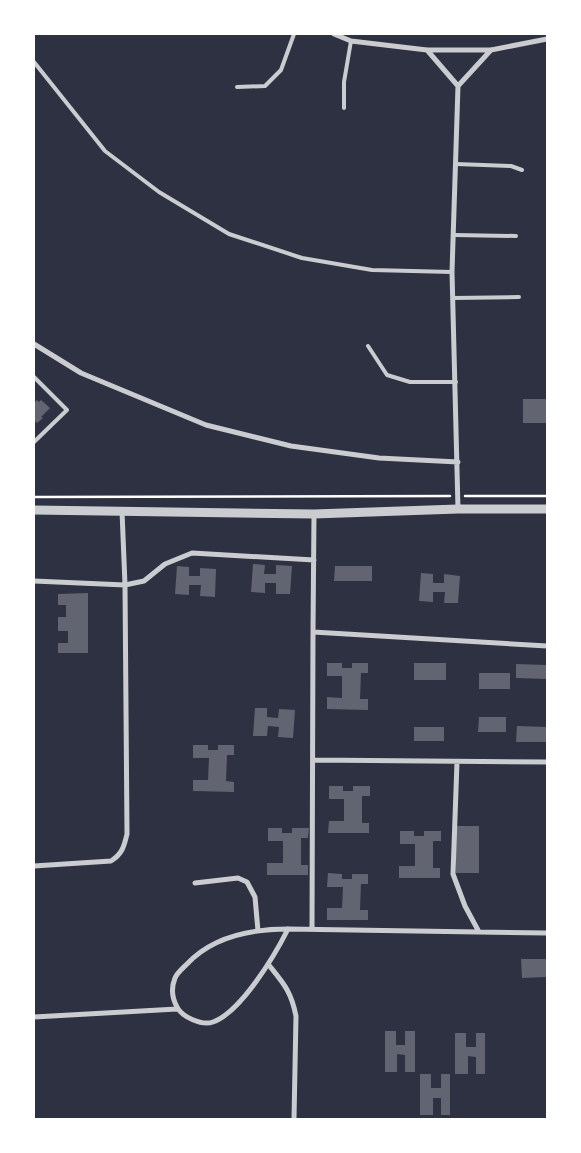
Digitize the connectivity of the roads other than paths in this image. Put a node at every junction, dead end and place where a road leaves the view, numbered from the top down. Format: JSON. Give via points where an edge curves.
{"nodes":[{"id":1,"x":294,"y":34,"type":"edge"},
{"id":2,"x":334,"y":34,"type":"edge"},
{"id":3,"x":547,"y":39,"type":"edge"},
{"id":4,"x":352,"y":41,"type":"junction"},
{"id":5,"x":427,"y":50,"type":"junction"},
{"id":6,"x":491,"y":50,"type":"junction"},
{"id":7,"x":34,"y":62,"type":"edge"},
{"id":8,"x":458,"y":86,"type":"junction"},
{"id":9,"x":237,"y":87,"type":"dead end"},
{"id":10,"x":344,"y":108,"type":"dead end"},
{"id":11,"x":456,"y":164,"type":"junction"},
{"id":12,"x":522,"y":170,"type":"dead end"},
{"id":13,"x":454,"y":235,"type":"junction"},
{"id":14,"x":516,"y":236,"type":"dead end"},
{"id":15,"x":452,"y":272,"type":"junction"},
{"id":16,"x":520,"y":297,"type":"dead end"},
{"id":17,"x":453,"y":298,"type":"junction"},
{"id":18,"x":34,"y":344,"type":"edge"},
{"id":19,"x":368,"y":346,"type":"dead end"},
{"id":20,"x":34,"y":377,"type":"edge"},
{"id":21,"x":456,"y":382,"type":"junction"},
{"id":22,"x":34,"y":442,"type":"edge"},
{"id":23,"x":458,"y":462,"type":"junction"},
{"id":24,"x":458,"y":509,"type":"junction"},
{"id":25,"x":547,"y":509,"type":"edge"},
{"id":26,"x":34,"y":510,"type":"edge"},
{"id":27,"x":122,"y":510,"type":"junction"},
{"id":28,"x":314,"y":514,"type":"junction"},
{"id":29,"x":314,"y":560,"type":"junction"},
{"id":30,"x":34,"y":581,"type":"edge"},
{"id":31,"x":124,"y":585,"type":"junction"},
{"id":32,"x":313,"y":632,"type":"junction"},
{"id":33,"x":547,"y":646,"type":"edge"},
{"id":34,"x":312,"y":760,"type":"junction"},
{"id":35,"x":457,"y":762,"type":"junction"},
{"id":36,"x":547,"y":762,"type":"edge"},
{"id":37,"x":34,"y":866,"type":"edge"},
{"id":38,"x":195,"y":883,"type":"dead end"},
{"id":39,"x":288,"y":929,"type":"junction"},
{"id":40,"x":312,"y":929,"type":"junction"},
{"id":41,"x":258,"y":931,"type":"junction"},
{"id":42,"x":479,"y":932,"type":"junction"},
{"id":43,"x":547,"y":933,"type":"edge"},
{"id":44,"x":268,"y":964,"type":"junction"},
{"id":45,"x":177,"y":1009,"type":"junction"},
{"id":46,"x":34,"y":1017,"type":"edge"},
{"id":47,"x":294,"y":1119,"type":"edge"}],
"edges":[{"from":1,"to":9,"type":"lane","via":[[281,70],[265,86]]},
{"from":2,"to":4,"type":"street"},
{"from":3,"to":6,"type":"street"},
{"from":4,"to":5,"type":"street"},
{"from":4,"to":10,"type":"lane","via":[[344,82]]},
{"from":5,"to":6,"type":"street"},
{"from":5,"to":8,"type":"street"},
{"from":6,"to":8,"type":"street"},
{"from":7,"to":15,"type":"lane","via":[[105,151],[159,192],[229,234],[302,258],[372,270]]},
{"from":8,"to":11,"type":"street"},
{"from":11,"to":12,"type":"lane","via":[[512,166]]},
{"from":11,"to":13,"type":"street"},
{"from":13,"to":14,"type":"lane"},
{"from":13,"to":15,"type":"street"},
{"from":15,"to":17,"type":"street"},
{"from":16,"to":17,"type":"lane"},
{"from":17,"to":21,"type":"street"},
{"from":18,"to":23,"type":"street","via":[[81,373],[206,425],[291,446],[379,458]]},
{"from":19,"to":21,"type":"lane","via":[[387,375],[410,382]]},
{"from":20,"to":22,"type":"lane","via":[[67,410]]},
{"from":21,"to":23,"type":"street"},
{"from":23,"to":24,"type":"street"},
{"from":24,"to":25,"type":"street"},
{"from":24,"to":28,"type":"street"},
{"from":26,"to":27,"type":"street"},
{"from":27,"to":28,"type":"street"},
{"from":27,"to":31,"type":"street"},
{"from":28,"to":29,"type":"street"},
{"from":29,"to":31,"type":"street","via":[[192,553],[165,564],[144,581]]},
{"from":29,"to":32,"type":"street"},
{"from":30,"to":31,"type":"street"},
{"from":31,"to":37,"type":"street","via":[[127,834],[124,848],[110,861]]},
{"from":32,"to":33,"type":"street"},
{"from":32,"to":34,"type":"street"},
{"from":34,"to":35,"type":"street"},
{"from":34,"to":40,"type":"street"},
{"from":35,"to":36,"type":"street"},
{"from":35,"to":42,"type":"street","via":[[453,874]]},
{"from":38,"to":41,"type":"street","via":[[238,878],[247,882],[252,888]]},
{"from":39,"to":40,"type":"street"},
{"from":39,"to":41,"type":"street"},
{"from":39,"to":44,"type":"street"},
{"from":40,"to":42,"type":"street"},
{"from":41,"to":45,"type":"street","via":[[216,943],[202,949],[190,960],[175,976],[171,991]]},
{"from":42,"to":43,"type":"street"},
{"from":44,"to":45,"type":"street","via":[[235,1006],[212,1023],[192,1020]]},
{"from":44,"to":47,"type":"street","via":[[288,988],[296,1016]]},
{"from":45,"to":46,"type":"street"}]}
